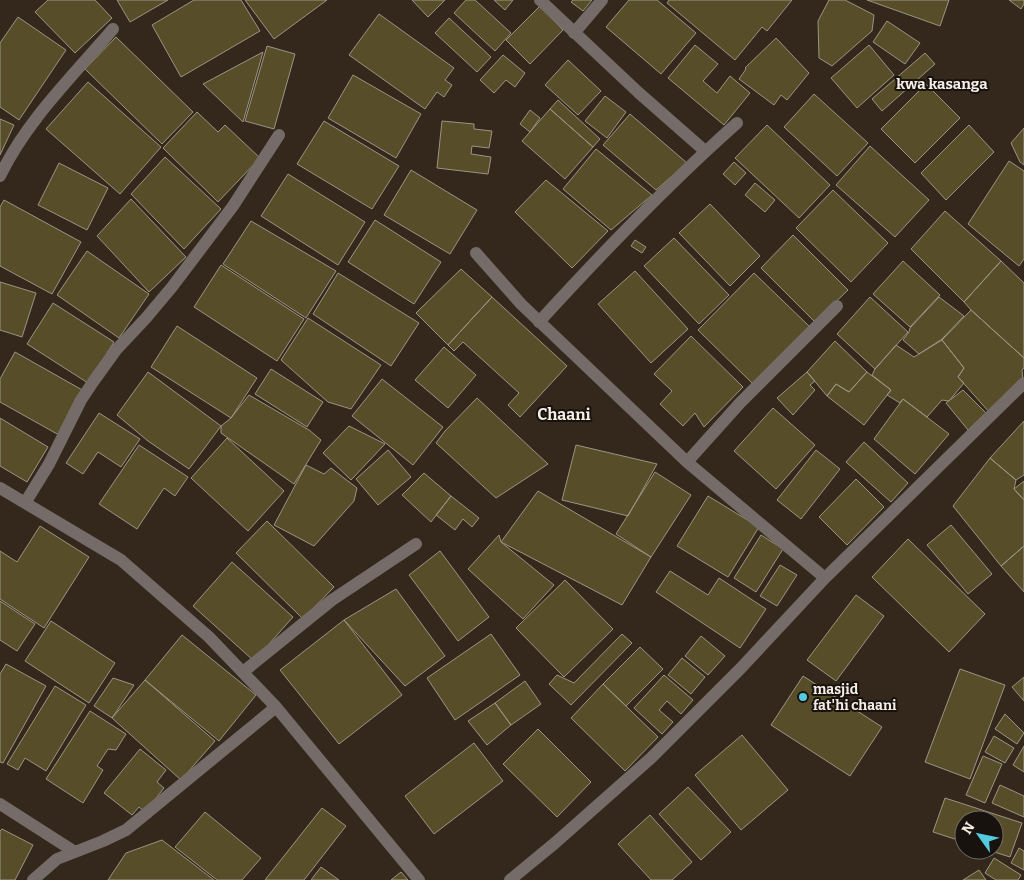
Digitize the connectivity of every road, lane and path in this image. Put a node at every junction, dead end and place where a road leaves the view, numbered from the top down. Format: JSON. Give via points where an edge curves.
{"nodes":[{"id":1,"x":540,"y":0,"type":"edge"},
{"id":2,"x":602,"y":0,"type":"edge"},
{"id":3,"x":113,"y":29,"type":"dead end"},
{"id":4,"x":574,"y":32,"type":"junction"},
{"id":5,"x":737,"y":124,"type":"dead end"},
{"id":6,"x":279,"y":135,"type":"dead end"},
{"id":7,"x":705,"y":151,"type":"junction"},
{"id":8,"x":0,"y":176,"type":"edge"},
{"id":9,"x":476,"y":254,"type":"dead end"},
{"id":10,"x":837,"y":306,"type":"dead end"},
{"id":11,"x":539,"y":322,"type":"junction"},
{"id":12,"x":1024,"y":383,"type":"edge"},
{"id":13,"x":687,"y":462,"type":"junction"},
{"id":14,"x":0,"y":488,"type":"edge"},
{"id":15,"x":25,"y":503,"type":"junction"},
{"id":16,"x":416,"y":544,"type":"dead end"},
{"id":17,"x":825,"y":578,"type":"junction"},
{"id":18,"x":243,"y":672,"type":"junction"},
{"id":19,"x":276,"y":707,"type":"junction"},
{"id":20,"x":0,"y":804,"type":"edge"},
{"id":21,"x":75,"y":852,"type":"junction"},
{"id":22,"x":33,"y":880,"type":"edge"},
{"id":23,"x":419,"y":880,"type":"edge"},
{"id":24,"x":510,"y":880,"type":"edge"}],
"edges":[{"from":1,"to":4,"type":"street"},
{"from":2,"to":4,"type":"street"},
{"from":3,"to":8,"type":"street","via":[[28,128]]},
{"from":4,"to":7,"type":"street"},
{"from":5,"to":7,"type":"street"},
{"from":6,"to":15,"type":"street","via":[[234,206],[172,288],[116,350],[93,382]]},
{"from":7,"to":11,"type":"street"},
{"from":9,"to":11,"type":"street"},
{"from":10,"to":13,"type":"street","via":[[740,403]]},
{"from":11,"to":13,"type":"street"},
{"from":12,"to":17,"type":"street"},
{"from":13,"to":17,"type":"street"},
{"from":14,"to":15,"type":"street"},
{"from":15,"to":18,"type":"street","via":[[120,560],[209,637]]},
{"from":16,"to":18,"type":"street","via":[[332,600]]},
{"from":17,"to":24,"type":"street","via":[[651,758]]},
{"from":18,"to":19,"type":"street"},
{"from":19,"to":21,"type":"street","via":[[126,830]]},
{"from":19,"to":23,"type":"street"},
{"from":20,"to":21,"type":"street"},
{"from":21,"to":22,"type":"street","via":[[58,858]]}]}
